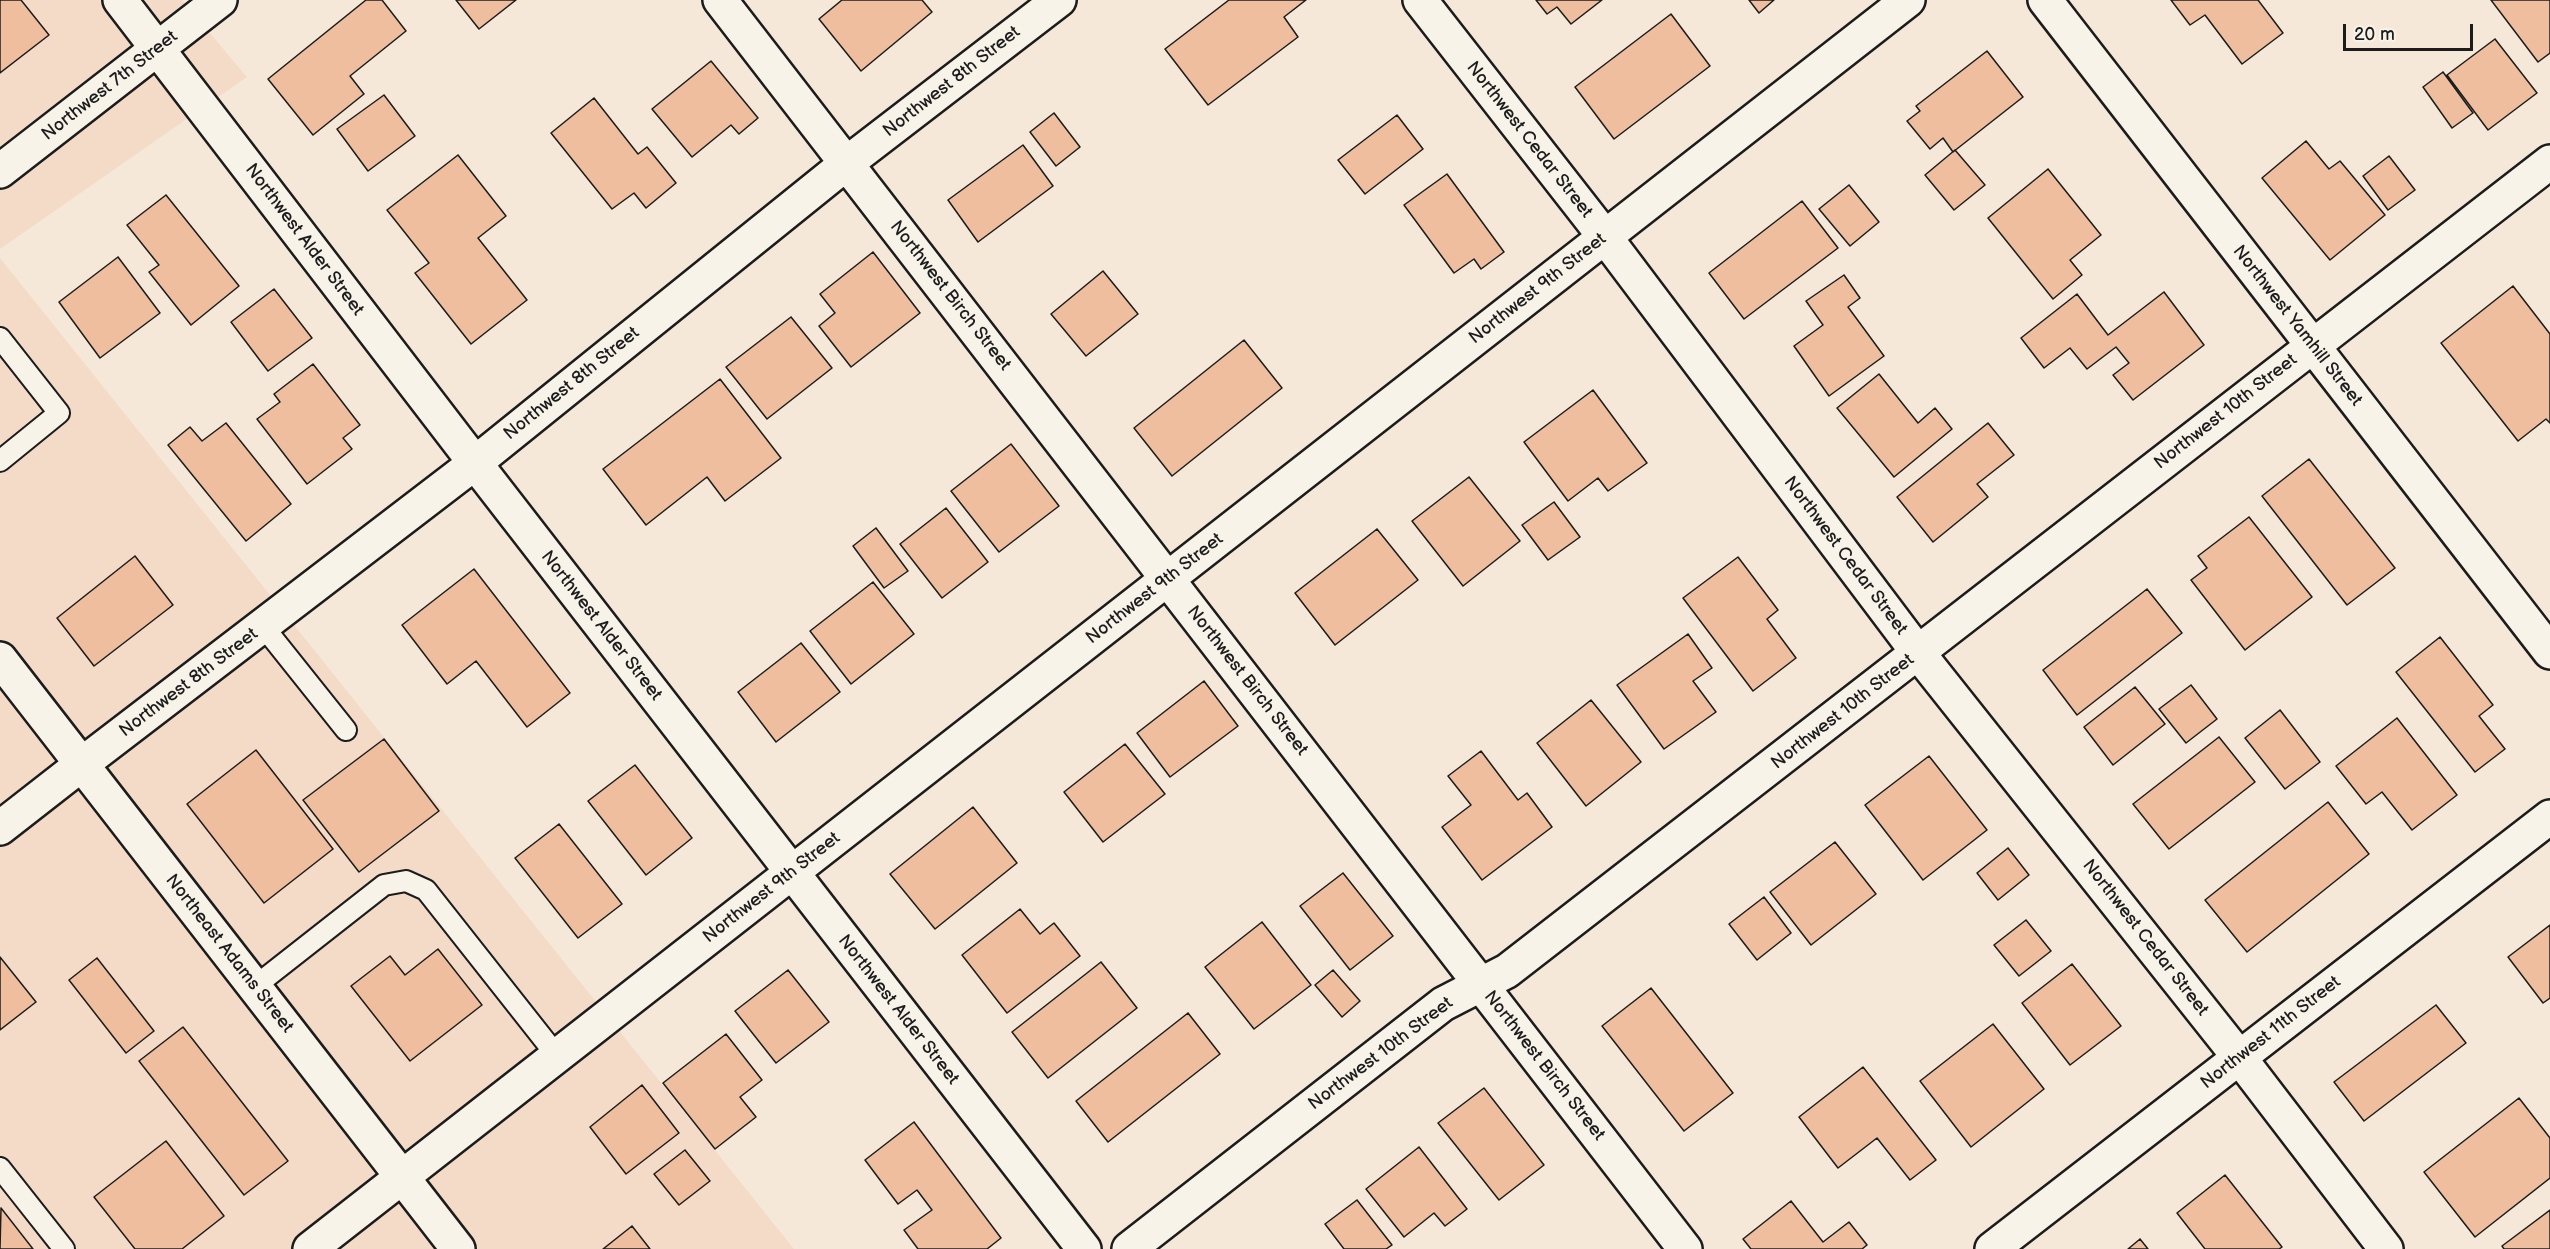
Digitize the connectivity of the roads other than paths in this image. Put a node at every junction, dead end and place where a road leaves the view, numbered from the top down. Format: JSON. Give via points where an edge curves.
{"nodes":[{"id":1,"x":120,"y":0,"type":"edge"},
{"id":2,"x":220,"y":0,"type":"edge"},
{"id":3,"x":720,"y":0,"type":"edge"},
{"id":4,"x":1059,"y":0,"type":"edge"},
{"id":5,"x":1420,"y":0,"type":"edge"},
{"id":6,"x":1908,"y":0,"type":"edge"},
{"id":7,"x":2045,"y":0,"type":"edge"},
{"id":8,"x":157,"y":48,"type":"junction"},
{"id":9,"x":2550,"y":162,"type":"edge"},
{"id":10,"x":847,"y":163,"type":"junction"},
{"id":11,"x":0,"y":171,"type":"edge"},
{"id":12,"x":1605,"y":237,"type":"junction"},
{"id":13,"x":0,"y":338,"type":"edge"},
{"id":14,"x":2312,"y":345,"type":"junction"},
{"id":15,"x":0,"y":461,"type":"edge"},
{"id":16,"x":475,"y":463,"type":"junction"},
{"id":17,"x":1168,"y":578,"type":"junction"},
{"id":18,"x":263,"y":626,"type":"junction"},
{"id":19,"x":2550,"y":652,"type":"edge"},
{"id":20,"x":1919,"y":654,"type":"junction"},
{"id":21,"x":0,"y":659,"type":"edge"},
{"id":22,"x":346,"y":730,"type":"dead end"},
{"id":23,"x":82,"y":764,"type":"junction"},
{"id":24,"x":2550,"y":817,"type":"edge"},
{"id":25,"x":0,"y":828,"type":"edge"},
{"id":26,"x":792,"y":873,"type":"junction"},
{"id":27,"x":1482,"y":984,"type":"junction"},
{"id":28,"x":254,"y":987,"type":"junction"},
{"id":29,"x":557,"y":1056,"type":"junction"},
{"id":30,"x":2239,"y":1057,"type":"junction"},
{"id":31,"x":0,"y":1168,"type":"edge"},
{"id":32,"x":402,"y":1177,"type":"junction"},
{"id":33,"x":64,"y":1249,"type":"edge"},
{"id":34,"x":310,"y":1249,"type":"edge"},
{"id":35,"x":458,"y":1249,"type":"edge"},
{"id":36,"x":1084,"y":1249,"type":"edge"},
{"id":37,"x":1129,"y":1249,"type":"edge"},
{"id":38,"x":1685,"y":1249,"type":"edge"},
{"id":39,"x":1992,"y":1249,"type":"edge"},
{"id":40,"x":2386,"y":1249,"type":"edge"}],
"edges":[{"from":1,"to":8,"type":"main road","name":"Northwest Alder Street"},
{"from":2,"to":8,"type":"main road","name":"Northwest 7th Street"},
{"from":3,"to":10,"type":"main road","name":"Northwest Birch Street"},
{"from":4,"to":10,"type":"main road","name":"Northwest 8th Street"},
{"from":5,"to":12,"type":"main road","name":"Northwest Cedar Street"},
{"from":6,"to":12,"type":"main road","name":"Northwest 9th Street"},
{"from":7,"to":14,"type":"main road","name":"Northwest Yamhill Street"},
{"from":8,"to":11,"type":"main road","name":"Northwest 7th Street"},
{"from":8,"to":16,"type":"main road","name":"Northwest Alder Street"},
{"from":9,"to":14,"type":"main road","name":"Northwest 10th Street"},
{"from":10,"to":16,"type":"main road","name":"Northwest 8th Street"},
{"from":10,"to":17,"type":"main road","name":"Northwest Birch Street"},
{"from":12,"to":17,"type":"main road","name":"Northwest 9th Street"},
{"from":12,"to":20,"type":"main road","name":"Northwest Cedar Street"},
{"from":13,"to":15,"type":"lane","via":[[58,413]]},
{"from":14,"to":19,"type":"main road","name":"Northwest Yamhill Street"},
{"from":14,"to":20,"type":"main road","name":"Northwest 10th Street"},
{"from":16,"to":18,"type":"main road","name":"Northwest 8th Street"},
{"from":16,"to":26,"type":"main road","name":"Northwest Alder Street"},
{"from":17,"to":26,"type":"main road","name":"Northwest 9th Street"},
{"from":17,"to":27,"type":"main road","name":"Northwest Birch Street"},
{"from":18,"to":22,"type":"lane"},
{"from":18,"to":23,"type":"main road","name":"Northwest 8th Street"},
{"from":20,"to":27,"type":"main road","name":"Northwest 10th Street","via":[[1507,972]]},
{"from":20,"to":30,"type":"main road","name":"Northwest Cedar Street"},
{"from":21,"to":23,"type":"main road","name":"Northeast Adams Street"},
{"from":23,"to":25,"type":"main road","name":"Northwest 8th Street"},
{"from":23,"to":28,"type":"main road","name":"Northeast Adams Street"},
{"from":24,"to":30,"type":"main road","name":"Northwest 11th Street"},
{"from":26,"to":29,"type":"main road","name":"Northwest 9th Street"},
{"from":26,"to":36,"type":"main road","name":"Northwest Alder Street"},
{"from":27,"to":37,"type":"main road","name":"Northwest 10th Street","via":[[1443,1004]]},
{"from":27,"to":38,"type":"main road","name":"Northwest Birch Street"},
{"from":28,"to":29,"type":"lane","via":[[384,885],[406,881],[426,890]]},
{"from":28,"to":32,"type":"main road","name":"Northeast Adams Street"},
{"from":29,"to":32,"type":"main road","name":"Northwest 9th Street"},
{"from":30,"to":39,"type":"main road","name":"Northwest 11th Street"},
{"from":30,"to":40,"type":"main road","name":"Northwest Cedar Street"},
{"from":31,"to":33,"type":"lane"},
{"from":32,"to":34,"type":"main road","name":"Northwest 9th Street"},
{"from":32,"to":35,"type":"main road","name":"Northeast Adams Street"}]}
